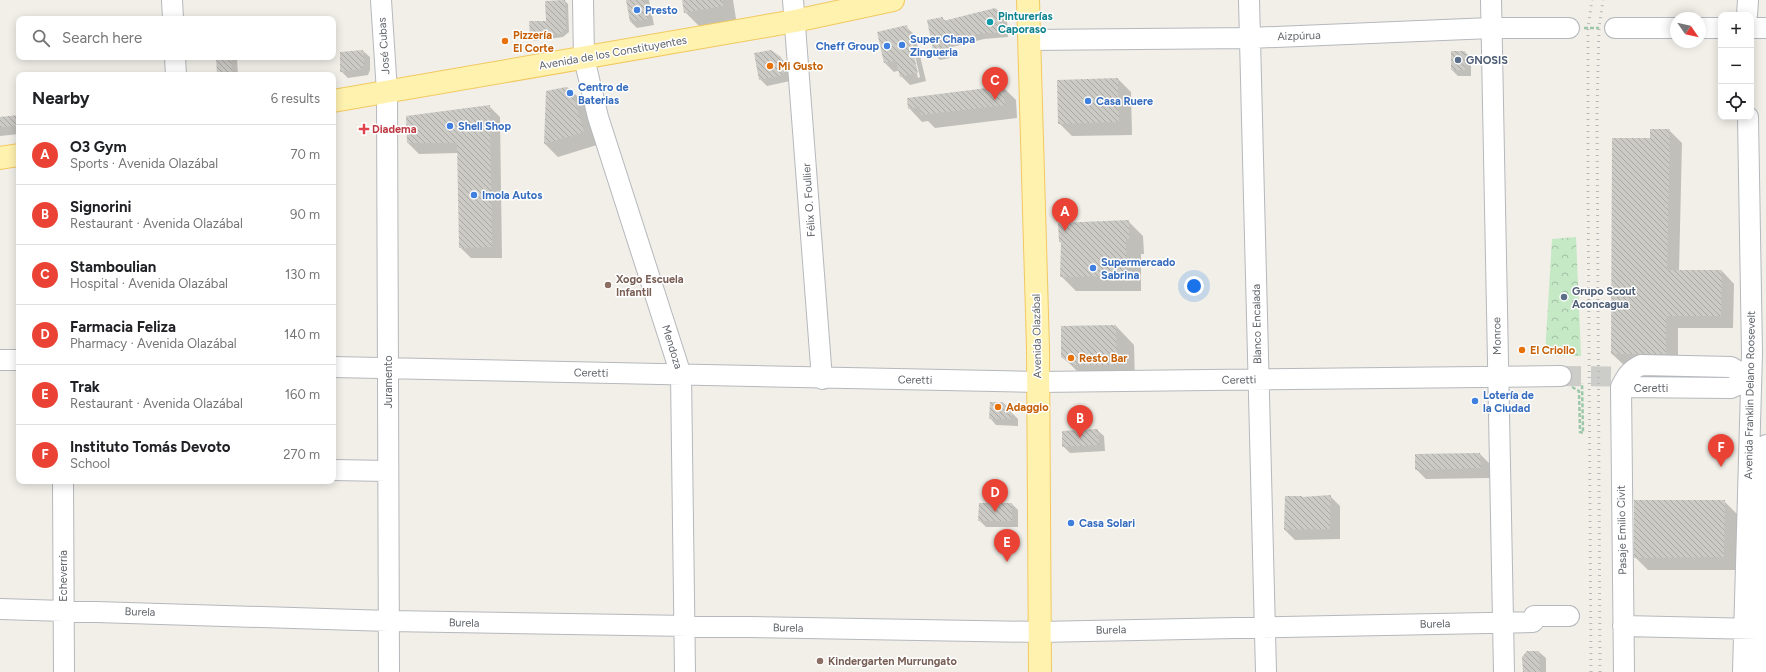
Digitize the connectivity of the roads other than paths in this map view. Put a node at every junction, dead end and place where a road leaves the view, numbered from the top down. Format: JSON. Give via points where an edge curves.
{"nodes":[{"id":1,"x":172,"y":0,"type":"edge"},
{"id":2,"x":381,"y":0,"type":"edge"},
{"id":3,"x":583,"y":0,"type":"edge"},
{"id":4,"x":893,"y":0,"type":"edge"},
{"id":5,"x":1028,"y":0,"type":"edge"},
{"id":6,"x":1249,"y":0,"type":"edge"},
{"id":7,"x":1491,"y":0,"type":"edge"},
{"id":8,"x":1748,"y":0,"type":"edge"},
{"id":9,"x":794,"y":10,"type":"edge"},
{"id":10,"x":1747,"y":12,"type":"edge"},
{"id":11,"x":173,"y":16,"type":"edge"},
{"id":12,"x":1491,"y":28,"type":"junction"},
{"id":13,"x":1569,"y":28,"type":"road end"},
{"id":14,"x":1615,"y":28,"type":"road end"},
{"id":15,"x":1670,"y":28,"type":"edge"},
{"id":16,"x":1706,"y":28,"type":"edge"},
{"id":17,"x":1718,"y":28,"type":"edge"},
{"id":18,"x":1754,"y":28,"type":"edge"},
{"id":19,"x":1766,"y":28,"type":"edge"},
{"id":20,"x":1250,"y":38,"type":"junction"},
{"id":21,"x":1029,"y":40,"type":"junction"},
{"id":22,"x":584,"y":58,"type":"junction"},
{"id":23,"x":175,"y":60,"type":"edge"},
{"id":24,"x":176,"y":72,"type":"edge"},
{"id":25,"x":387,"y":92,"type":"junction"},
{"id":26,"x":336,"y":100,"type":"edge"},
{"id":27,"x":1748,"y":120,"type":"edge"},
{"id":28,"x":16,"y":155,"type":"edge"},
{"id":29,"x":0,"y":158,"type":"edge"},
{"id":30,"x":0,"y":360,"type":"edge"},
{"id":31,"x":16,"y":360,"type":"edge"},
{"id":32,"x":336,"y":367,"type":"edge"},
{"id":33,"x":388,"y":369,"type":"junction"},
{"id":34,"x":681,"y":375,"type":"junction"},
{"id":35,"x":1497,"y":376,"type":"junction"},
{"id":36,"x":1658,"y":377,"type":"tunnel mouth"},
{"id":37,"x":822,"y":378,"type":"junction"},
{"id":38,"x":1759,"y":379,"type":"edge"},
{"id":39,"x":1259,"y":380,"type":"junction"},
{"id":40,"x":1570,"y":381,"type":"tunnel mouth"},
{"id":41,"x":1038,"y":382,"type":"junction"},
{"id":42,"x":1621,"y":387,"type":"joint"},
{"id":43,"x":1766,"y":445,"type":"edge"},
{"id":44,"x":336,"y":470,"type":"edge"},
{"id":45,"x":388,"y":471,"type":"junction"},
{"id":46,"x":63,"y":484,"type":"edge"},
{"id":47,"x":0,"y":609,"type":"edge"},
{"id":48,"x":64,"y":610,"type":"junction"},
{"id":49,"x":1569,"y":616,"type":"dead end"},
{"id":50,"x":389,"y":621,"type":"junction"},
{"id":51,"x":1503,"y":623,"type":"junction"},
{"id":52,"x":1623,"y":626,"type":"junction"},
{"id":53,"x":684,"y":627,"type":"junction"},
{"id":54,"x":1266,"y":628,"type":"junction"},
{"id":55,"x":1757,"y":629,"type":"edge"},
{"id":56,"x":1039,"y":632,"type":"junction"},
{"id":57,"x":64,"y":672,"type":"edge"},
{"id":58,"x":389,"y":672,"type":"edge"},
{"id":59,"x":685,"y":672,"type":"edge"},
{"id":60,"x":1040,"y":672,"type":"edge"},
{"id":61,"x":1266,"y":672,"type":"edge"},
{"id":62,"x":1504,"y":672,"type":"edge"},
{"id":63,"x":1624,"y":672,"type":"edge"},
{"id":64,"x":1743,"y":672,"type":"edge"},
{"id":65,"x":1762,"y":672,"type":"edge"}],
"edges":[{"from":1,"to":11,"type":"street"},
{"from":2,"to":25,"type":"street","name":"José Cubas"},
{"from":3,"to":22,"type":"street","name":"Mendoza"},
{"from":4,"to":9,"type":"main road","name":"Avenida de los Constituyentes"},
{"from":5,"to":21,"type":"main road","name":"Avenida Olazábal"},
{"from":6,"to":20,"type":"street","name":"Blanco Encalada"},
{"from":7,"to":12,"type":"street","name":"Monroe"},
{"from":8,"to":10,"type":"street"},
{"from":9,"to":22,"type":"main road","name":"Avenida de los Constituyentes"},
{"from":9,"to":37,"type":"street","name":"Félix O. Foullier"},
{"from":12,"to":13,"type":"street","name":"Aizpúrua"},
{"from":12,"to":20,"type":"street","name":"Aizpúrua"},
{"from":12,"to":35,"type":"street","name":"Monroe"},
{"from":14,"to":15,"type":"street"},
{"from":16,"to":17,"type":"street"},
{"from":18,"to":19,"type":"street"},
{"from":20,"to":21,"type":"street","name":"Aizpúrua"},
{"from":20,"to":39,"type":"street","name":"Blanco Encalada"},
{"from":21,"to":41,"type":"main road","name":"Avenida Olazábal"},
{"from":22,"to":25,"type":"main road","name":"Avenida de los Constituyentes"},
{"from":22,"to":34,"type":"street","name":"Mendoza","via":[[598,117]]},
{"from":23,"to":24,"type":"street"},
{"from":25,"to":26,"type":"main road","name":"Avenida de los Constituyentes"},
{"from":25,"to":33,"type":"street","name":"Juramento"},
{"from":27,"to":38,"type":"street","name":"Avenida Franklin Delano Roosevelt"},
{"from":28,"to":29,"type":"main road"},
{"from":30,"to":31,"type":"street"},
{"from":32,"to":33,"type":"street","name":"Ceretti"},
{"from":33,"to":34,"type":"street","name":"Ceretti"},
{"from":33,"to":45,"type":"street","name":"Juramento"},
{"from":34,"to":37,"type":"street","name":"Ceretti"},
{"from":34,"to":53,"type":"street","name":"Mendoza"},
{"from":35,"to":39,"type":"street","name":"Ceretti"},
{"from":35,"to":40,"type":"street","name":"Ceretti","via":[[1520,386],[1563,386]]},
{"from":35,"to":51,"type":"street","name":"Monroe"},
{"from":36,"to":38,"type":"street","name":"Ceretti"},
{"from":37,"to":41,"type":"street","name":"Ceretti"},
{"from":38,"to":42,"type":"street","name":"Ceretti","via":[[1731,368],[1641,365],[1627,375]]},
{"from":38,"to":55,"type":"street","name":"Avenida Franklin Delano Roosevelt"},
{"from":39,"to":41,"type":"street","name":"Ceretti"},
{"from":39,"to":54,"type":"street","name":"Blanco Encalada"},
{"from":41,"to":56,"type":"main road","name":"Avenida Olazábal"},
{"from":42,"to":52,"type":"street","name":"Pasaje Emilio Civit"},
{"from":43,"to":55,"type":"street","name":"Avenida Franklin Delano Roosevelt"},
{"from":44,"to":45,"type":"street"},
{"from":45,"to":50,"type":"street","name":"Juramento"},
{"from":46,"to":48,"type":"street","name":"Echeverría"},
{"from":47,"to":48,"type":"street","name":"Burela"},
{"from":48,"to":50,"type":"street","name":"Burela"},
{"from":48,"to":57,"type":"street","name":"Echeverría"},
{"from":49,"to":51,"type":"street","name":"Burela","via":[[1534,616],[1533,622]]},
{"from":50,"to":53,"type":"street","name":"Burela"},
{"from":50,"to":58,"type":"street","name":"Juramento"},
{"from":51,"to":54,"type":"street","name":"Burela"},
{"from":51,"to":62,"type":"street","name":"Monroe"},
{"from":52,"to":55,"type":"street"},
{"from":52,"to":63,"type":"street","name":"Pasaje Emilio Civit"},
{"from":53,"to":56,"type":"street","name":"Burela"},
{"from":53,"to":59,"type":"street","name":"Mendoza"},
{"from":54,"to":56,"type":"street","name":"Burela"},
{"from":54,"to":61,"type":"street","name":"Blanco Encalada"},
{"from":55,"to":64,"type":"street","name":"Avenida Franklin Delano Roosevelt"},
{"from":55,"to":65,"type":"street","name":"Avenida Franklin Delano Roosevelt"},
{"from":56,"to":60,"type":"main road","name":"Avenida Olazábal"}]}
